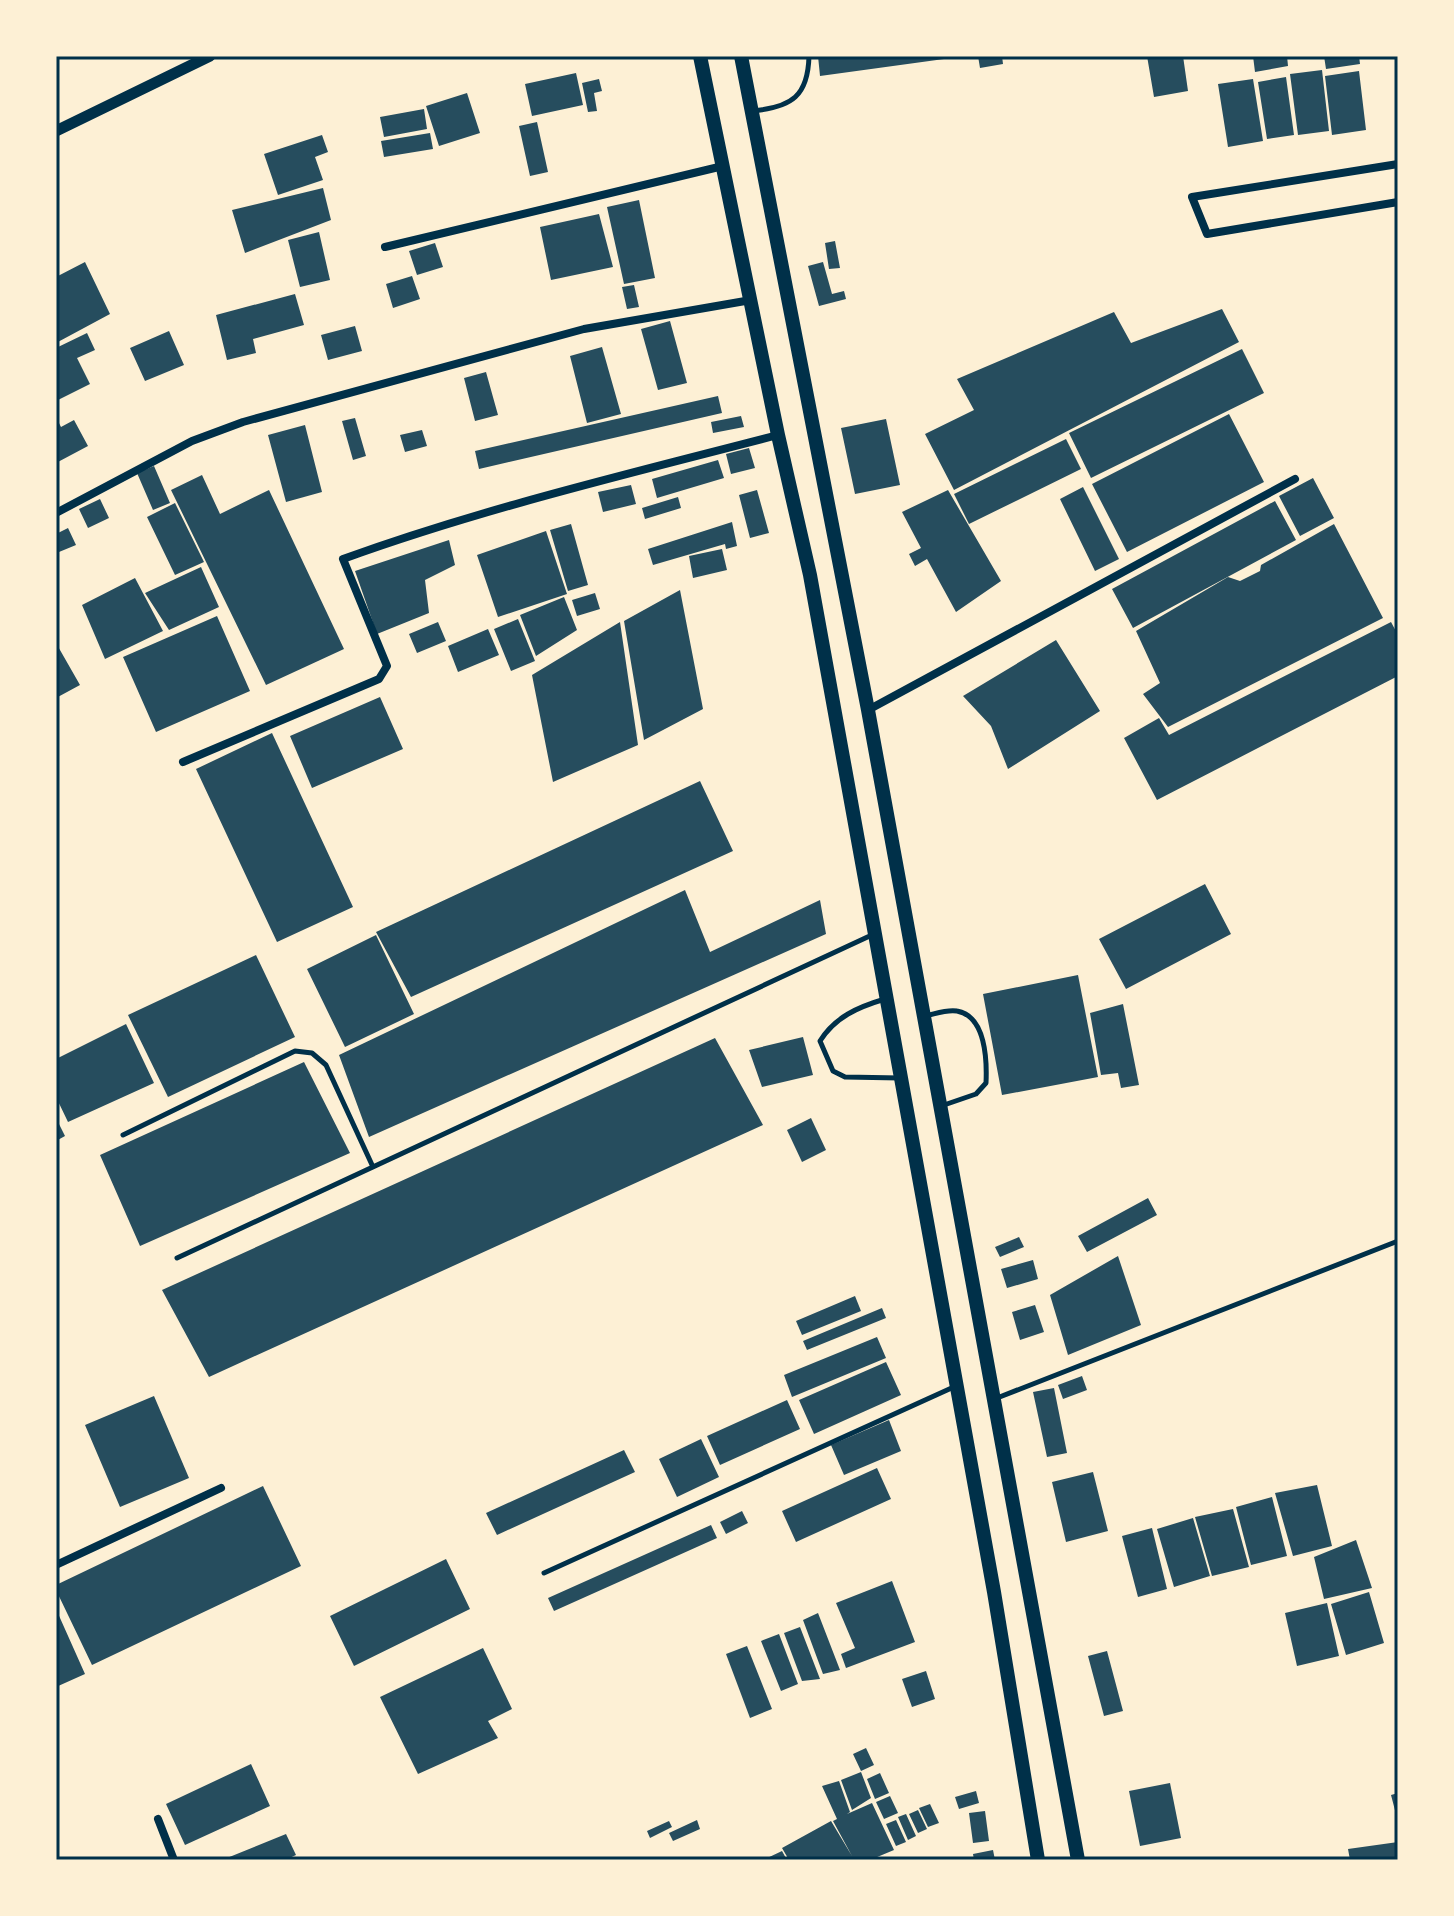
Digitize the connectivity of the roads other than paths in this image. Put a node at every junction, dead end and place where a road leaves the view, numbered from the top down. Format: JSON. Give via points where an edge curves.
{"nodes":[{"id":1,"x":210,"y":56,"type":"edge"},
{"id":2,"x":700,"y":56,"type":"edge"},
{"id":3,"x":741,"y":56,"type":"edge"},
{"id":4,"x":809,"y":56,"type":"edge"},
{"id":5,"x":751,"y":111,"type":"junction"},
{"id":6,"x":56,"y":131,"type":"edge"},
{"id":7,"x":1398,"y":164,"type":"edge"},
{"id":8,"x":723,"y":166,"type":"junction"},
{"id":9,"x":1398,"y":202,"type":"edge"},
{"id":10,"x":385,"y":247,"type":"dead end"},
{"id":11,"x":751,"y":300,"type":"junction"},
{"id":12,"x":778,"y":435,"type":"junction"},
{"id":13,"x":1295,"y":479,"type":"dead end"},
{"id":14,"x":57,"y":509,"type":"edge"},
{"id":15,"x":868,"y":710,"type":"junction"},
{"id":16,"x":183,"y":762,"type":"dead end"},
{"id":17,"x":875,"y":934,"type":"junction"},
{"id":18,"x":887,"y":998,"type":"junction"},
{"id":19,"x":924,"y":1016,"type":"junction"},
{"id":20,"x":901,"y":1078,"type":"junction"},
{"id":21,"x":940,"y":1106,"type":"junction"},
{"id":22,"x":123,"y":1135,"type":"dead end"},
{"id":23,"x":373,"y":1167,"type":"junction"},
{"id":24,"x":1398,"y":1241,"type":"edge"},
{"id":25,"x":177,"y":1258,"type":"dead end"},
{"id":26,"x":957,"y":1385,"type":"junction"},
{"id":27,"x":994,"y":1399,"type":"junction"},
{"id":28,"x":221,"y":1488,"type":"dead end"},
{"id":29,"x":56,"y":1565,"type":"edge"},
{"id":30,"x":544,"y":1573,"type":"dead end"},
{"id":31,"x":158,"y":1819,"type":"dead end"},
{"id":32,"x":174,"y":1860,"type":"edge"},
{"id":33,"x":1038,"y":1860,"type":"edge"},
{"id":34,"x":1078,"y":1860,"type":"edge"}],
"edges":[{"from":1,"to":6,"type":"street"},
{"from":2,"to":8,"type":"main road"},
{"from":3,"to":5,"type":"main road"},
{"from":4,"to":5,"type":"lane","via":[[808,79],[800,94],[772,109]]},
{"from":5,"to":15,"type":"main road"},
{"from":7,"to":9,"type":"street","via":[[1192,197],[1207,234]]},
{"from":8,"to":10,"type":"street"},
{"from":8,"to":11,"type":"main road"},
{"from":11,"to":12,"type":"main road"},
{"from":11,"to":14,"type":"street","via":[[584,329],[243,422],[192,441]]},
{"from":12,"to":16,"type":"street","via":[[616,477],[343,559],[387,666],[379,679]]},
{"from":12,"to":17,"type":"main road","via":[[810,575]]},
{"from":13,"to":15,"type":"street"},
{"from":15,"to":19,"type":"main road"},
{"from":17,"to":18,"type":"main road"},
{"from":17,"to":23,"type":"lane"},
{"from":18,"to":20,"type":"main road"},
{"from":18,"to":20,"type":"lane","via":[[846,1014],[820,1041],[833,1071],[845,1077]]},
{"from":19,"to":21,"type":"main road"},
{"from":19,"to":21,"type":"lane","via":[[959,1011],[979,1030],[985,1055],[986,1083],[976,1094]]},
{"from":20,"to":26,"type":"main road"},
{"from":21,"to":27,"type":"main road"},
{"from":22,"to":23,"type":"lane","via":[[295,1051],[312,1053],[326,1065]]},
{"from":23,"to":25,"type":"lane"},
{"from":24,"to":27,"type":"lane"},
{"from":26,"to":30,"type":"lane"},
{"from":26,"to":33,"type":"main road"},
{"from":27,"to":34,"type":"main road"},
{"from":28,"to":29,"type":"street"},
{"from":31,"to":32,"type":"street"}]}
